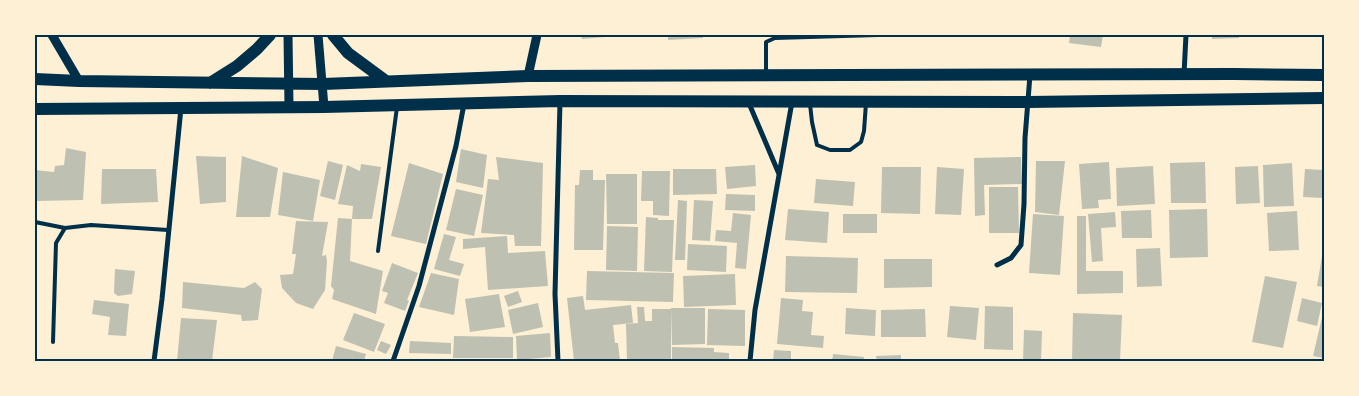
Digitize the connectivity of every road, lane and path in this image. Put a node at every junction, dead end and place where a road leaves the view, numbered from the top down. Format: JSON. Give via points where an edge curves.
{"nodes":[{"id":1,"x":52,"y":35,"type":"edge"},
{"id":2,"x":270,"y":35,"type":"edge"},
{"id":3,"x":288,"y":35,"type":"edge"},
{"id":4,"x":318,"y":35,"type":"edge"},
{"id":5,"x":333,"y":35,"type":"edge"},
{"id":6,"x":537,"y":35,"type":"edge"},
{"id":7,"x":878,"y":35,"type":"edge"},
{"id":8,"x":1186,"y":35,"type":"edge"},
{"id":9,"x":1184,"y":74,"type":"junction"},
{"id":10,"x":766,"y":75,"type":"junction"},
{"id":11,"x":1030,"y":75,"type":"junction"},
{"id":12,"x":1324,"y":75,"type":"edge"},
{"id":13,"x":528,"y":76,"type":"junction"},
{"id":14,"x":35,"y":79,"type":"edge"},
{"id":15,"x":79,"y":81,"type":"junction"},
{"id":16,"x":386,"y":81,"type":"junction"},
{"id":17,"x":210,"y":83,"type":"junction"},
{"id":18,"x":289,"y":83,"type":"junction"},
{"id":19,"x":323,"y":84,"type":"junction"},
{"id":20,"x":1324,"y":98,"type":"edge"},
{"id":21,"x":747,"y":100,"type":"junction"},
{"id":22,"x":560,"y":101,"type":"junction"},
{"id":23,"x":792,"y":102,"type":"junction"},
{"id":24,"x":810,"y":102,"type":"junction"},
{"id":25,"x":866,"y":102,"type":"junction"},
{"id":26,"x":1028,"y":102,"type":"junction"},
{"id":27,"x":464,"y":103,"type":"junction"},
{"id":28,"x":398,"y":105,"type":"junction"},
{"id":29,"x":289,"y":107,"type":"junction"},
{"id":30,"x":324,"y":107,"type":"junction"},
{"id":31,"x":182,"y":108,"type":"junction"},
{"id":32,"x":35,"y":109,"type":"edge"},
{"id":33,"x":779,"y":174,"type":"junction"},
{"id":34,"x":35,"y":222,"type":"edge"},
{"id":35,"x":65,"y":228,"type":"junction"},
{"id":36,"x":168,"y":230,"type":"junction"},
{"id":37,"x":378,"y":250,"type":"dead end"},
{"id":38,"x":997,"y":264,"type":"dead end"},
{"id":39,"x":53,"y":342,"type":"dead end"},
{"id":40,"x":154,"y":361,"type":"edge"},
{"id":41,"x":394,"y":361,"type":"edge"},
{"id":42,"x":558,"y":361,"type":"edge"},
{"id":43,"x":750,"y":361,"type":"edge"}],
"edges":[{"from":1,"to":15,"type":"street"},
{"from":2,"to":17,"type":"main road","via":[[237,66]]},
{"from":3,"to":18,"type":"street"},
{"from":4,"to":19,"type":"street"},
{"from":5,"to":16,"type":"main road","via":[[348,53]]},
{"from":6,"to":13,"type":"street"},
{"from":7,"to":10,"type":"lane","via":[[775,38],[766,42]]},
{"from":8,"to":9,"type":"street"},
{"from":9,"to":11,"type":"main road"},
{"from":9,"to":12,"type":"main road"},
{"from":10,"to":11,"type":"main road"},
{"from":10,"to":13,"type":"main road"},
{"from":11,"to":26,"type":"street"},
{"from":13,"to":16,"type":"main road"},
{"from":14,"to":15,"type":"main road"},
{"from":15,"to":17,"type":"main road"},
{"from":16,"to":19,"type":"main road"},
{"from":17,"to":18,"type":"main road"},
{"from":18,"to":19,"type":"main road"},
{"from":18,"to":29,"type":"street"},
{"from":19,"to":30,"type":"street"},
{"from":20,"to":26,"type":"main road"},
{"from":21,"to":22,"type":"main road"},
{"from":21,"to":23,"type":"main road"},
{"from":21,"to":33,"type":"street"},
{"from":22,"to":27,"type":"main road"},
{"from":22,"to":42,"type":"street","via":[[555,294]]},
{"from":23,"to":24,"type":"main road"},
{"from":23,"to":33,"type":"street"},
{"from":24,"to":25,"type":"main road"},
{"from":24,"to":25,"type":"lane","via":[[818,145],[830,150],[850,150],[861,142]]},
{"from":25,"to":26,"type":"main road"},
{"from":26,"to":38,"type":"street","via":[[1021,245],[1011,258]]},
{"from":27,"to":28,"type":"main road"},
{"from":27,"to":41,"type":"street","via":[[419,286]]},
{"from":28,"to":30,"type":"main road"},
{"from":28,"to":37,"type":"lane"},
{"from":29,"to":30,"type":"main road"},
{"from":29,"to":31,"type":"main road"},
{"from":31,"to":32,"type":"main road"},
{"from":31,"to":36,"type":"street"},
{"from":33,"to":43,"type":"street","via":[[755,310]]},
{"from":34,"to":35,"type":"lane"},
{"from":35,"to":36,"type":"lane","via":[[91,225]]},
{"from":35,"to":39,"type":"lane","via":[[56,242]]},
{"from":36,"to":40,"type":"street"}]}
